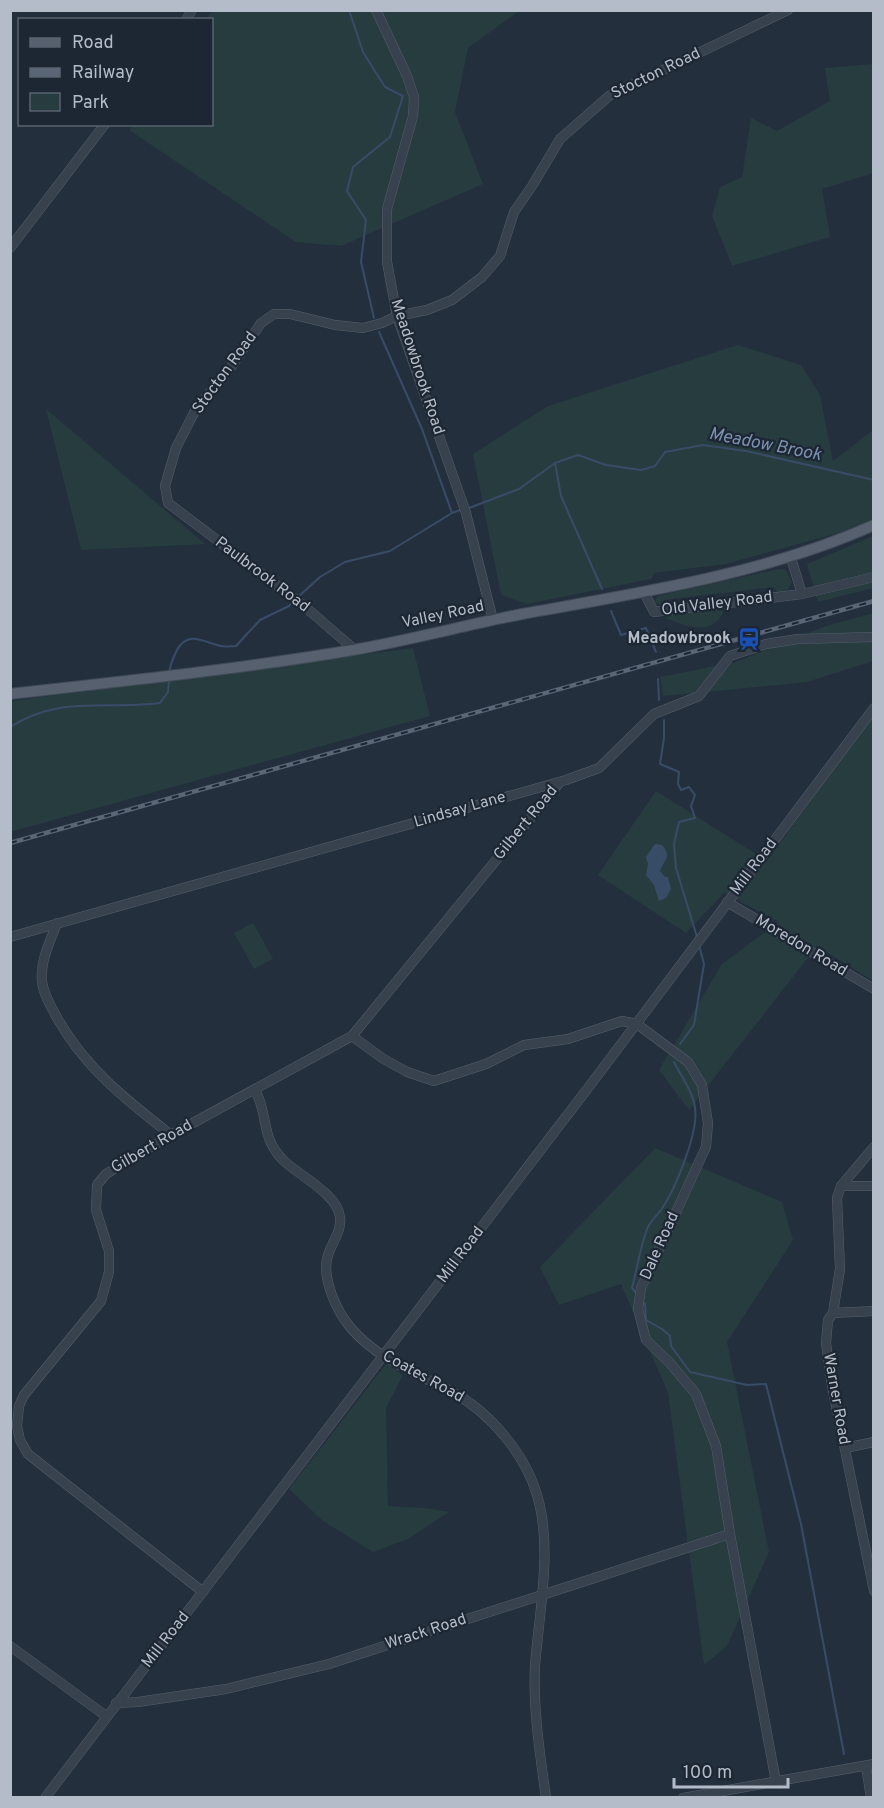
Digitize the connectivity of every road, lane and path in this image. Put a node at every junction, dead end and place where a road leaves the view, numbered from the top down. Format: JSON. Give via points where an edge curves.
{"nodes":[{"id":1,"x":376,"y":10,"type":"edge"},
{"id":2,"x":788,"y":10,"type":"edge"},
{"id":3,"x":103,"y":126,"type":"edge"},
{"id":4,"x":10,"y":248,"type":"edge"},
{"id":5,"x":397,"y":316,"type":"junction"},
{"id":6,"x":168,"y":503,"type":"joint"},
{"id":7,"x":873,"y":525,"type":"edge"},
{"id":8,"x":791,"y":558,"type":"junction"},
{"id":9,"x":873,"y":577,"type":"edge"},
{"id":10,"x":644,"y":592,"type":"junction"},
{"id":11,"x":802,"y":594,"type":"junction"},
{"id":12,"x":494,"y":620,"type":"junction"},
{"id":13,"x":873,"y":637,"type":"edge"},
{"id":14,"x":355,"y":650,"type":"junction"},
{"id":15,"x":10,"y":694,"type":"edge"},
{"id":16,"x":873,"y":708,"type":"edge"},
{"id":17,"x":560,"y":782,"type":"junction"},
{"id":18,"x":727,"y":902,"type":"junction"},
{"id":19,"x":57,"y":923,"type":"junction"},
{"id":20,"x":10,"y":937,"type":"edge"},
{"id":21,"x":873,"y":989,"type":"edge"},
{"id":22,"x":637,"y":1024,"type":"junction"},
{"id":23,"x":352,"y":1036,"type":"junction"},
{"id":24,"x":255,"y":1090,"type":"junction"},
{"id":25,"x":171,"y":1135,"type":"junction"},
{"id":26,"x":873,"y":1147,"type":"edge"},
{"id":27,"x":841,"y":1186,"type":"junction"},
{"id":28,"x":873,"y":1186,"type":"edge"},
{"id":29,"x":873,"y":1311,"type":"edge"},
{"id":30,"x":833,"y":1313,"type":"junction"},
{"id":31,"x":384,"y":1357,"type":"junction"},
{"id":32,"x":873,"y":1442,"type":"edge"},
{"id":33,"x":845,"y":1448,"type":"junction"},
{"id":34,"x":730,"y":1534,"type":"junction"},
{"id":35,"x":873,"y":1591,"type":"edge"},
{"id":36,"x":203,"y":1592,"type":"junction"},
{"id":37,"x":542,"y":1594,"type":"junction"},
{"id":38,"x":10,"y":1646,"type":"edge"},
{"id":39,"x":116,"y":1703,"type":"junction"},
{"id":40,"x":106,"y":1716,"type":"junction"},
{"id":41,"x":870,"y":1765,"type":"edge"},
{"id":42,"x":776,"y":1782,"type":"junction"},
{"id":43,"x":45,"y":1797,"type":"edge"},
{"id":44,"x":546,"y":1797,"type":"edge"},
{"id":45,"x":683,"y":1797,"type":"edge"},
{"id":46,"x":871,"y":1797,"type":"edge"}],
"edges":[{"from":1,"to":5,"type":"street","name":"Meadowbrook Road","via":[[414,97],[413,116],[387,209],[387,262]]},
{"from":2,"to":5,"type":"street","name":"Stocton Road","via":[[609,96],[560,139],[514,212],[500,256],[482,277],[452,300]]},
{"from":3,"to":4,"type":"street"},
{"from":5,"to":6,"type":"street","name":"Stocton Road","via":[[363,328],[290,314],[274,314],[261,323],[196,409],[176,448],[165,486]]},
{"from":5,"to":12,"type":"street","name":"Meadowbrook Road","via":[[461,497]]},
{"from":6,"to":14,"type":"street","name":"Paulbrook Road","via":[[303,605]]},
{"from":7,"to":8,"type":"main road","name":"Valley Road"},
{"from":8,"to":10,"type":"main road","name":"Valley Road"},
{"from":8,"to":11,"type":"street"},
{"from":9,"to":11,"type":"street","name":"Old Valley Road"},
{"from":10,"to":11,"type":"street","name":"Old Valley Road","via":[[654,612]]},
{"from":10,"to":12,"type":"main road","name":"Valley Road"},
{"from":12,"to":14,"type":"main road","name":"Valley Road"},
{"from":13,"to":17,"type":"street","name":"Lindsay Lane","via":[[798,639],[730,656],[699,696],[654,714],[599,768]]},
{"from":14,"to":15,"type":"main road","name":"Valley Road"},
{"from":16,"to":18,"type":"street","name":"Mill Road"},
{"from":17,"to":19,"type":"street","name":"Lindsay Lane"},
{"from":17,"to":23,"type":"street","name":"Gilbert Road"},
{"from":18,"to":21,"type":"street","name":"Moredon Road"},
{"from":18,"to":22,"type":"street","name":"Mill Road"},
{"from":19,"to":20,"type":"street","name":"Lindsay Lane"},
{"from":19,"to":25,"type":"street","via":[[43,961],[42,982],[48,1003],[79,1051],[118,1094]]},
{"from":22,"to":23,"type":"street","via":[[622,1021],[568,1039],[524,1045],[486,1064],[434,1081],[407,1072]]},
{"from":22,"to":31,"type":"street","name":"Mill Road"},
{"from":22,"to":34,"type":"street","name":"Dale Road","via":[[688,1062],[702,1085],[708,1123],[706,1147],[641,1288],[638,1309],[646,1340],[696,1395],[716,1446]]},
{"from":23,"to":24,"type":"street","name":"Gilbert Road"},
{"from":24,"to":25,"type":"street","name":"Gilbert Road"},
{"from":24,"to":31,"type":"street","name":"Coates Road","via":[[274,1149],[339,1210],[340,1225],[326,1262],[330,1287],[350,1327]]},
{"from":25,"to":36,"type":"street","name":"Gilbert Road","via":[[106,1174],[97,1185],[96,1210],[108,1251],[109,1272],[101,1301],[24,1395],[17,1426],[28,1454]]},
{"from":26,"to":27,"type":"street"},
{"from":27,"to":28,"type":"street"},
{"from":27,"to":30,"type":"street","name":"Warner Road","via":[[837,1198],[840,1269]]},
{"from":29,"to":30,"type":"street"},
{"from":30,"to":33,"type":"street","name":"Warner Road","via":[[828,1320],[826,1343]]},
{"from":31,"to":36,"type":"street","name":"Mill Road"},
{"from":31,"to":37,"type":"street","name":"Coates Road","via":[[475,1406],[516,1452],[539,1503],[544,1536]]},
{"from":32,"to":33,"type":"street"},
{"from":33,"to":35,"type":"street","name":"Warner Road"},
{"from":34,"to":37,"type":"street","name":"Wrack Road"},
{"from":34,"to":42,"type":"street","name":"Dale Road"},
{"from":36,"to":39,"type":"street","name":"Mill Road"},
{"from":37,"to":39,"type":"street","name":"Wrack Road","via":[[283,1676],[226,1689]]},
{"from":37,"to":44,"type":"street","name":"Coates Road","via":[[535,1683]]},
{"from":38,"to":40,"type":"street"},
{"from":39,"to":40,"type":"street","name":"Mill Road"},
{"from":40,"to":43,"type":"street","name":"Mill Road"},
{"from":41,"to":42,"type":"street"},
{"from":41,"to":46,"type":"street"},
{"from":42,"to":45,"type":"street"}]}
